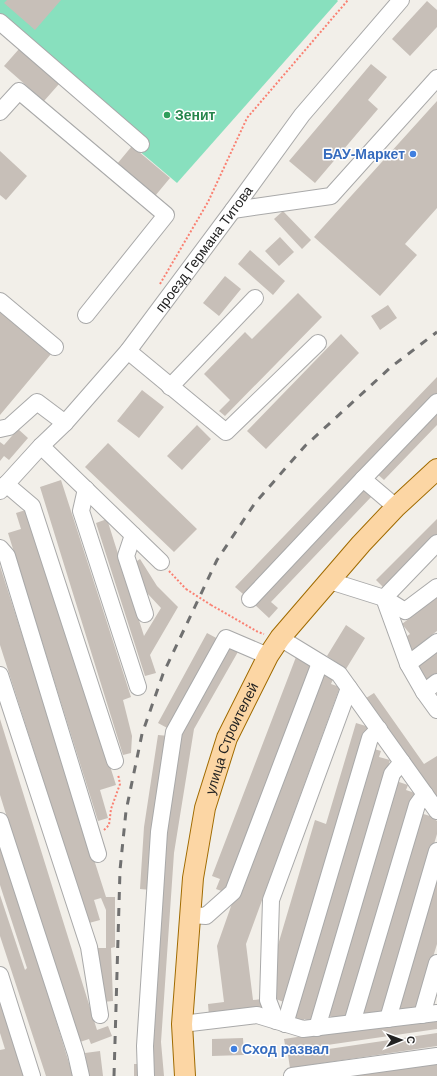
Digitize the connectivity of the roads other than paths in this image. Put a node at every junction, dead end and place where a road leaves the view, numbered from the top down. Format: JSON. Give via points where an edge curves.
{"nodes":[{"id":1,"x":401,"y":0,"type":"edge"},
{"id":2,"x":0,"y":22,"type":"edge"},
{"id":3,"x":437,"y":78,"type":"edge"},
{"id":4,"x":0,"y":112,"type":"edge"},
{"id":5,"x":141,"y":144,"type":"dead end"},
{"id":6,"x":233,"y":210,"type":"junction"},
{"id":7,"x":255,"y":298,"type":"dead end"},
{"id":8,"x":0,"y":301,"type":"edge"},
{"id":9,"x":86,"y":315,"type":"dead end"},
{"id":10,"x":318,"y":343,"type":"dead end"},
{"id":11,"x":54,"y":347,"type":"dead end"},
{"id":12,"x":128,"y":351,"type":"junction"},
{"id":13,"x":170,"y":387,"type":"junction"},
{"id":14,"x":437,"y":402,"type":"edge"},
{"id":15,"x":66,"y":423,"type":"junction"},
{"id":16,"x":0,"y":429,"type":"edge"},
{"id":17,"x":41,"y":446,"type":"junction"},
{"id":18,"x":437,"y":469,"type":"edge"},
{"id":19,"x":363,"y":479,"type":"junction"},
{"id":20,"x":3,"y":488,"type":"edge"},
{"id":21,"x":86,"y":489,"type":"junction"},
{"id":22,"x":396,"y":507,"type":"junction"},
{"id":23,"x":133,"y":535,"type":"junction"},
{"id":24,"x":437,"y":542,"type":"edge"},
{"id":25,"x":0,"y":548,"type":"edge"},
{"id":26,"x":161,"y":562,"type":"road end"},
{"id":27,"x":330,"y":581,"type":"junction"},
{"id":28,"x":437,"y":586,"type":"edge"},
{"id":29,"x":384,"y":598,"type":"junction"},
{"id":30,"x":250,"y":599,"type":"dead end"},
{"id":31,"x":145,"y":614,"type":"dead end"},
{"id":32,"x":280,"y":638,"type":"junction"},
{"id":33,"x":437,"y":642,"type":"edge"},
{"id":34,"x":268,"y":656,"type":"junction"},
{"id":35,"x":320,"y":663,"type":"junction"},
{"id":36,"x":408,"y":664,"type":"junction"},
{"id":37,"x":0,"y":675,"type":"edge"},
{"id":38,"x":437,"y":682,"type":"edge"},
{"id":39,"x":138,"y":687,"type":"dead end"},
{"id":40,"x":349,"y":688,"type":"junction"},
{"id":41,"x":424,"y":692,"type":"junction"},
{"id":42,"x":437,"y":710,"type":"edge"},
{"id":43,"x":379,"y":729,"type":"junction"},
{"id":44,"x":115,"y":761,"type":"road end"},
{"id":45,"x":402,"y":762,"type":"junction"},
{"id":46,"x":425,"y":794,"type":"junction"},
{"id":47,"x":437,"y":811,"type":"edge"},
{"id":48,"x":0,"y":821,"type":"edge"},
{"id":49,"x":96,"y":847,"type":"road end"},
{"id":50,"x":437,"y":851,"type":"edge"},
{"id":51,"x":190,"y":915,"type":"junction"},
{"id":52,"x":437,"y":963,"type":"edge"},
{"id":53,"x":0,"y":975,"type":"edge"},
{"id":54,"x":429,"y":1014,"type":"edge"},
{"id":55,"x":100,"y":1015,"type":"dead end"},
{"id":56,"x":388,"y":1019,"type":"junction"},
{"id":57,"x":280,"y":1022,"type":"junction"},
{"id":58,"x":352,"y":1023,"type":"junction"},
{"id":59,"x":182,"y":1024,"type":"junction"},
{"id":60,"x":317,"y":1028,"type":"junction"},
{"id":61,"x":437,"y":1056,"type":"edge"},
{"id":62,"x":32,"y":1076,"type":"edge"},
{"id":63,"x":81,"y":1076,"type":"edge"},
{"id":64,"x":146,"y":1076,"type":"edge"},
{"id":65,"x":185,"y":1076,"type":"edge"},
{"id":66,"x":292,"y":1076,"type":"edge"}],
"edges":[{"from":1,"to":6,"type":"street","name":"проезд Германа Титова","via":[[302,115]]},
{"from":2,"to":5,"type":"street"},
{"from":3,"to":6,"type":"street","via":[[331,196]]},
{"from":4,"to":9,"type":"street","via":[[19,91],[166,215]]},
{"from":6,"to":12,"type":"street","name":"проезд Германа Титова"},
{"from":7,"to":13,"type":"street"},
{"from":8,"to":11,"type":"street"},
{"from":10,"to":13,"type":"street","via":[[226,432]]},
{"from":12,"to":13,"type":"street"},
{"from":12,"to":15,"type":"street","name":"проезд Германа Титова"},
{"from":14,"to":19,"type":"street"},
{"from":15,"to":16,"type":"street","via":[[37,402],[9,427]]},
{"from":15,"to":17,"type":"street","name":"проезд Германа Титова"},
{"from":17,"to":20,"type":"street","name":"проезд Германа Титова"},
{"from":17,"to":21,"type":"street"},
{"from":18,"to":22,"type":"main road","name":"улица Строителей"},
{"from":19,"to":22,"type":"street"},
{"from":19,"to":30,"type":"street"},
{"from":20,"to":44,"type":"street","via":[[32,506]]},
{"from":21,"to":23,"type":"street"},
{"from":21,"to":39,"type":"street","via":[[81,511]]},
{"from":22,"to":27,"type":"main road","name":"улица Строителей"},
{"from":23,"to":26,"type":"street"},
{"from":23,"to":31,"type":"street","via":[[126,556]]},
{"from":24,"to":29,"type":"street"},
{"from":25,"to":49,"type":"street","via":[[7,556]]},
{"from":27,"to":29,"type":"street"},
{"from":27,"to":32,"type":"main road","name":"улица Строителей"},
{"from":28,"to":29,"type":"street","via":[[405,611]]},
{"from":29,"to":36,"type":"street"},
{"from":32,"to":34,"type":"main road","name":"улица Строителей"},
{"from":32,"to":35,"type":"street"},
{"from":33,"to":36,"type":"street"},
{"from":34,"to":51,"type":"main road","name":"улица Строителей","via":[[227,738],[205,808],[193,878]]},
{"from":34,"to":64,"type":"street","via":[[226,638],[174,732],[159,832],[145,1046]]},
{"from":35,"to":40,"type":"street","via":[[339,674]]},
{"from":35,"to":51,"type":"street","via":[[232,892],[206,916]]},
{"from":36,"to":41,"type":"street"},
{"from":37,"to":55,"type":"street","via":[[89,947]]},
{"from":38,"to":41,"type":"street"},
{"from":40,"to":43,"type":"street"},
{"from":40,"to":57,"type":"street","via":[[271,900],[268,1000]]},
{"from":41,"to":42,"type":"street"},
{"from":43,"to":45,"type":"street"},
{"from":43,"to":57,"type":"street","via":[[370,738]]},
{"from":45,"to":46,"type":"street"},
{"from":45,"to":60,"type":"street","via":[[392,774]]},
{"from":46,"to":47,"type":"street"},
{"from":46,"to":58,"type":"street","via":[[417,805]]},
{"from":48,"to":63,"type":"street"},
{"from":50,"to":56,"type":"street"},
{"from":51,"to":59,"type":"main road","name":"улица Строителей"},
{"from":52,"to":54,"type":"street"},
{"from":53,"to":62,"type":"street"},
{"from":54,"to":56,"type":"street"},
{"from":56,"to":58,"type":"street"},
{"from":57,"to":59,"type":"street","via":[[258,1015]]},
{"from":57,"to":60,"type":"street","via":[[304,1029]]},
{"from":58,"to":60,"type":"street"},
{"from":59,"to":65,"type":"main road","name":"улица Строителей"},
{"from":61,"to":66,"type":"street"}]}
